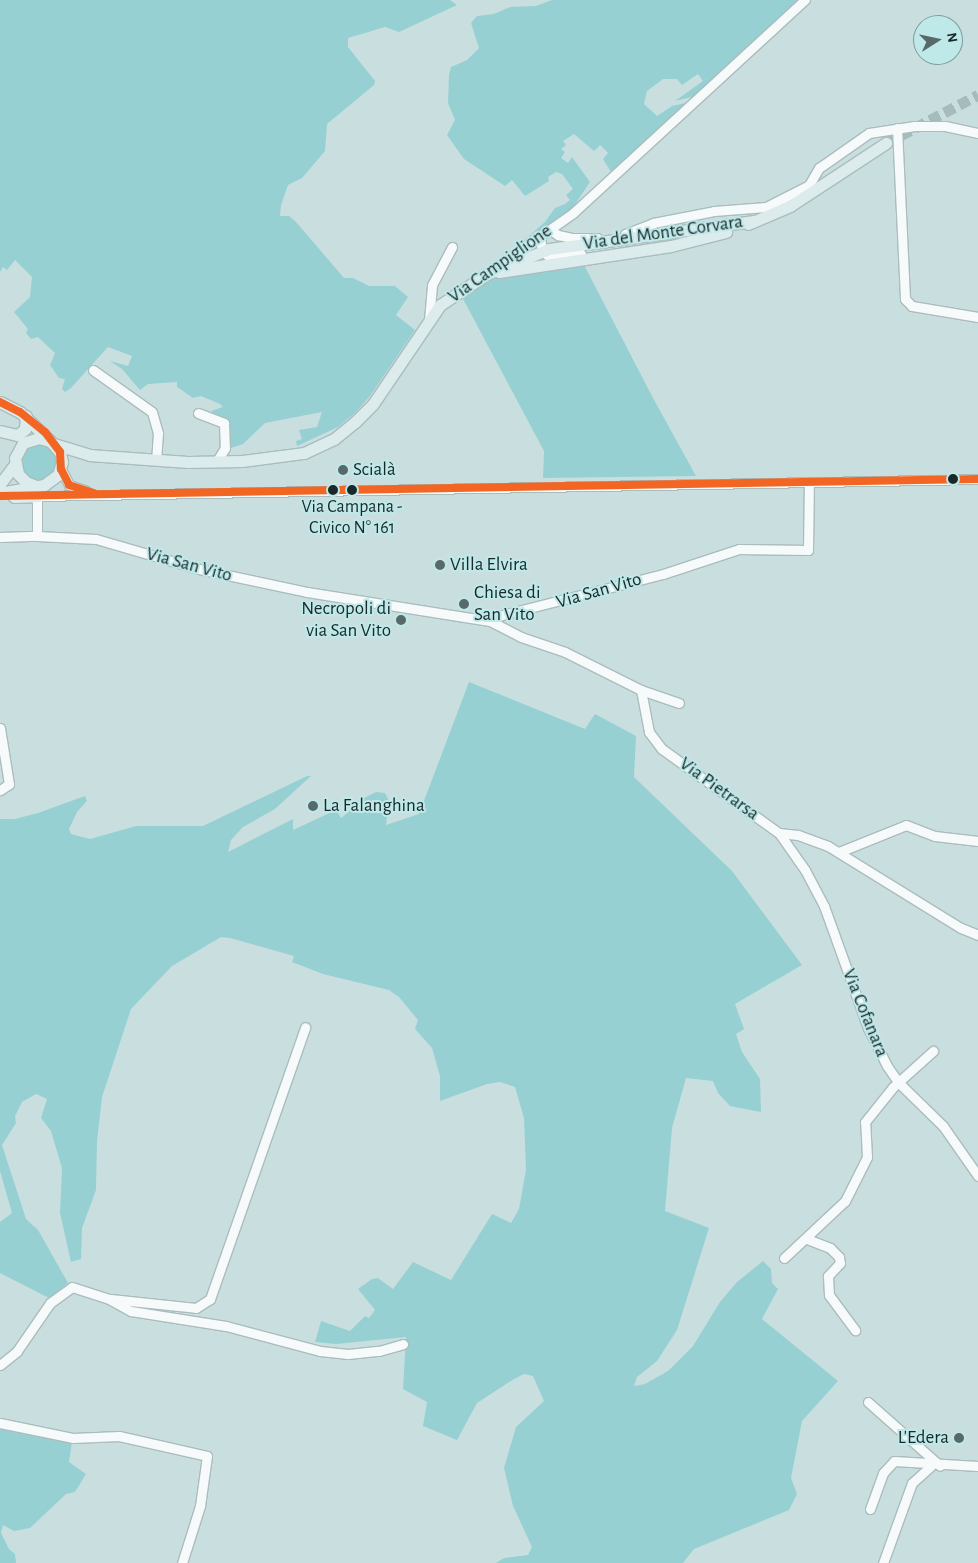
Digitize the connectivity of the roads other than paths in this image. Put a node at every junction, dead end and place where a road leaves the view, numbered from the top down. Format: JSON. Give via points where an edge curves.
{"nodes":[{"id":1,"x":805,"y":0,"type":"edge"},
{"id":2,"x":897,"y":128,"type":"junction"},
{"id":3,"x":978,"y":133,"type":"edge"},
{"id":4,"x":886,"y":142,"type":"tunnel mouth"},
{"id":5,"x":754,"y":221,"type":"junction"},
{"id":6,"x":551,"y":230,"type":"junction"},
{"id":7,"x":540,"y":237,"type":"junction"},
{"id":8,"x":452,"y":247,"type":"dead end"},
{"id":9,"x":542,"y":251,"type":"junction"},
{"id":10,"x":598,"y":257,"type":"junction"},
{"id":11,"x":487,"y":274,"type":"junction"},
{"id":12,"x":978,"y":317,"type":"edge"},
{"id":13,"x":429,"y":320,"type":"junction"},
{"id":14,"x":93,"y":370,"type":"dead end"},
{"id":15,"x":0,"y":402,"type":"edge"},
{"id":16,"x":198,"y":413,"type":"dead end"},
{"id":17,"x":26,"y":416,"type":"junction"},
{"id":18,"x":0,"y":431,"type":"edge"},
{"id":19,"x":52,"y":442,"type":"junction"},
{"id":20,"x":89,"y":455,"type":"junction"},
{"id":21,"x":156,"y":460,"type":"junction"},
{"id":22,"x":15,"y":461,"type":"junction"},
{"id":23,"x":217,"y":461,"type":"junction"},
{"id":24,"x":61,"y":468,"type":"junction"},
{"id":25,"x":978,"y":478,"type":"edge"},
{"id":26,"x":809,"y":482,"type":"junction"},
{"id":27,"x":0,"y":484,"type":"edge"},
{"id":28,"x":37,"y":489,"type":"junction"},
{"id":29,"x":94,"y":493,"type":"junction"},
{"id":30,"x":0,"y":495,"type":"edge"},
{"id":31,"x":37,"y":536,"type":"junction"},
{"id":32,"x":0,"y":537,"type":"edge"},
{"id":33,"x":490,"y":621,"type":"junction"},
{"id":34,"x":641,"y":690,"type":"junction"},
{"id":35,"x":679,"y":703,"type":"dead end"},
{"id":36,"x":0,"y":728,"type":"edge"},
{"id":37,"x":0,"y":790,"type":"edge"},
{"id":38,"x":779,"y":833,"type":"junction"},
{"id":39,"x":978,"y":841,"type":"edge"},
{"id":40,"x":839,"y":852,"type":"junction"},
{"id":41,"x":978,"y":935,"type":"edge"},
{"id":42,"x":305,"y":1027,"type":"dead end"},
{"id":43,"x":933,"y":1051,"type":"dead end"},
{"id":44,"x":898,"y":1082,"type":"junction"},
{"id":45,"x":978,"y":1176,"type":"edge"},
{"id":46,"x":807,"y":1239,"type":"junction"},
{"id":47,"x":784,"y":1258,"type":"dead end"},
{"id":48,"x":109,"y":1298,"type":"junction"},
{"id":49,"x":855,"y":1330,"type":"dead end"},
{"id":50,"x":403,"y":1344,"type":"dead end"},
{"id":51,"x":0,"y":1365,"type":"edge"},
{"id":52,"x":868,"y":1402,"type":"dead end"},
{"id":53,"x":0,"y":1423,"type":"edge"},
{"id":54,"x":935,"y":1466,"type":"junction"},
{"id":55,"x":978,"y":1466,"type":"edge"},
{"id":56,"x":870,"y":1509,"type":"dead end"},
{"id":57,"x":182,"y":1563,"type":"edge"},
{"id":58,"x":883,"y":1563,"type":"edge"}],
"edges":[{"from":1,"to":6,"type":"street","name":"Via Campiglione"},
{"from":2,"to":3,"type":"street","via":[[945,126]]},
{"from":2,"to":6,"type":"street","via":[[865,135],[819,168],[809,185],[766,207],[714,211],[653,222],[635,232],[605,237],[572,238],[558,236]]},
{"from":2,"to":12,"type":"street","via":[[905,299],[912,306]]},
{"from":4,"to":5,"type":"main road","name":"Via del Monte Corvara","via":[[797,202]]},
{"from":5,"to":9,"type":"main road","name":"Via del Monte Corvara"},
{"from":5,"to":10,"type":"main road","name":"Via del Monte Corvara","via":[[698,241]]},
{"from":6,"to":7,"type":"street","name":"Via Campiglione"},
{"from":7,"to":9,"type":"street"},
{"from":7,"to":11,"type":"street","name":"Via Campiglione"},
{"from":8,"to":13,"type":"street","via":[[432,285]]},
{"from":9,"to":10,"type":"street","name":"Via del Monte Corvara","via":[[558,257],[587,254]]},
{"from":9,"to":11,"type":"main road","name":"Via del Monte Corvara"},
{"from":10,"to":11,"type":"main road","name":"Via del Monte Corvara"},
{"from":11,"to":13,"type":"main road","name":"Via Campiglione","via":[[462,288]]},
{"from":13,"to":23,"type":"main road","name":"Via Campiglione","via":[[372,404],[334,439],[304,453]]},
{"from":14,"to":21,"type":"street","via":[[152,412],[158,433]]},
{"from":15,"to":17,"type":"main road"},
{"from":16,"to":23,"type":"street","via":[[224,423],[225,448]]},
{"from":17,"to":18,"type":"main road","via":[[22,433],[14,436]]},
{"from":17,"to":19,"type":"main road"},
{"from":18,"to":22,"type":"main road"},
{"from":19,"to":20,"type":"main road","name":"Via Campiglione"},
{"from":19,"to":22,"type":"main road","via":[[39,438],[28,440],[19,447]]},
{"from":19,"to":24,"type":"main road","via":[[60,452]]},
{"from":20,"to":21,"type":"main road","name":"Via Campiglione"},
{"from":20,"to":24,"type":"main road","name":"Via Campiglione","via":[[72,458]]},
{"from":21,"to":23,"type":"main road","name":"Via Campiglione"},
{"from":22,"to":27,"type":"main road"},
{"from":22,"to":28,"type":"main road","via":[[21,478]]},
{"from":24,"to":28,"type":"main road","via":[[50,483]]},
{"from":24,"to":29,"type":"street","via":[[69,485]]},
{"from":25,"to":26,"type":"street"},
{"from":26,"to":29,"type":"street"},
{"from":26,"to":33,"type":"street","name":"Via San Vito","via":[[808,548],[739,549],[671,572],[502,614]]},
{"from":28,"to":29,"type":"street","via":[[63,496]]},
{"from":28,"to":30,"type":"main road"},
{"from":28,"to":31,"type":"street"},
{"from":31,"to":32,"type":"street","name":"Via San Vito"},
{"from":31,"to":33,"type":"street","name":"Via San Vito","via":[[96,539],[199,569],[307,592]]},
{"from":33,"to":34,"type":"street","via":[[521,637],[565,652]]},
{"from":34,"to":35,"type":"street"},
{"from":34,"to":38,"type":"street","name":"Via Pietrarsa","via":[[649,732],[662,749]]},
{"from":36,"to":37,"type":"street","via":[[9,784]]},
{"from":38,"to":40,"type":"street","name":"Via Pietrarsa","via":[[815,840]]},
{"from":38,"to":44,"type":"street","name":"Via Cofanara","via":[[805,870],[824,906],[875,1044]]},
{"from":39,"to":40,"type":"street","via":[[936,836],[906,825]]},
{"from":40,"to":41,"type":"street","name":"Via Pietrarsa","via":[[961,928]]},
{"from":42,"to":48,"type":"street","via":[[210,1299],[196,1308]]},
{"from":43,"to":44,"type":"street"},
{"from":44,"to":45,"type":"street","name":"Via Cofanara","via":[[943,1126]]},
{"from":44,"to":46,"type":"street","via":[[865,1122],[867,1157],[854,1188],[841,1206]]},
{"from":46,"to":47,"type":"street"},
{"from":46,"to":49,"type":"street","via":[[830,1248],[839,1257],[840,1263],[828,1276],[829,1295]]},
{"from":48,"to":50,"type":"street","via":[[131,1311],[226,1326],[320,1351],[379,1351]]},
{"from":48,"to":51,"type":"street","via":[[69,1288],[50,1303],[18,1351]]},
{"from":52,"to":54,"type":"street"},
{"from":53,"to":57,"type":"street","via":[[73,1438],[119,1436],[207,1456],[200,1506]]},
{"from":54,"to":55,"type":"street"},
{"from":54,"to":56,"type":"street","via":[[912,1460],[894,1461],[882,1473]]},
{"from":54,"to":58,"type":"street","via":[[912,1483]]}]}
